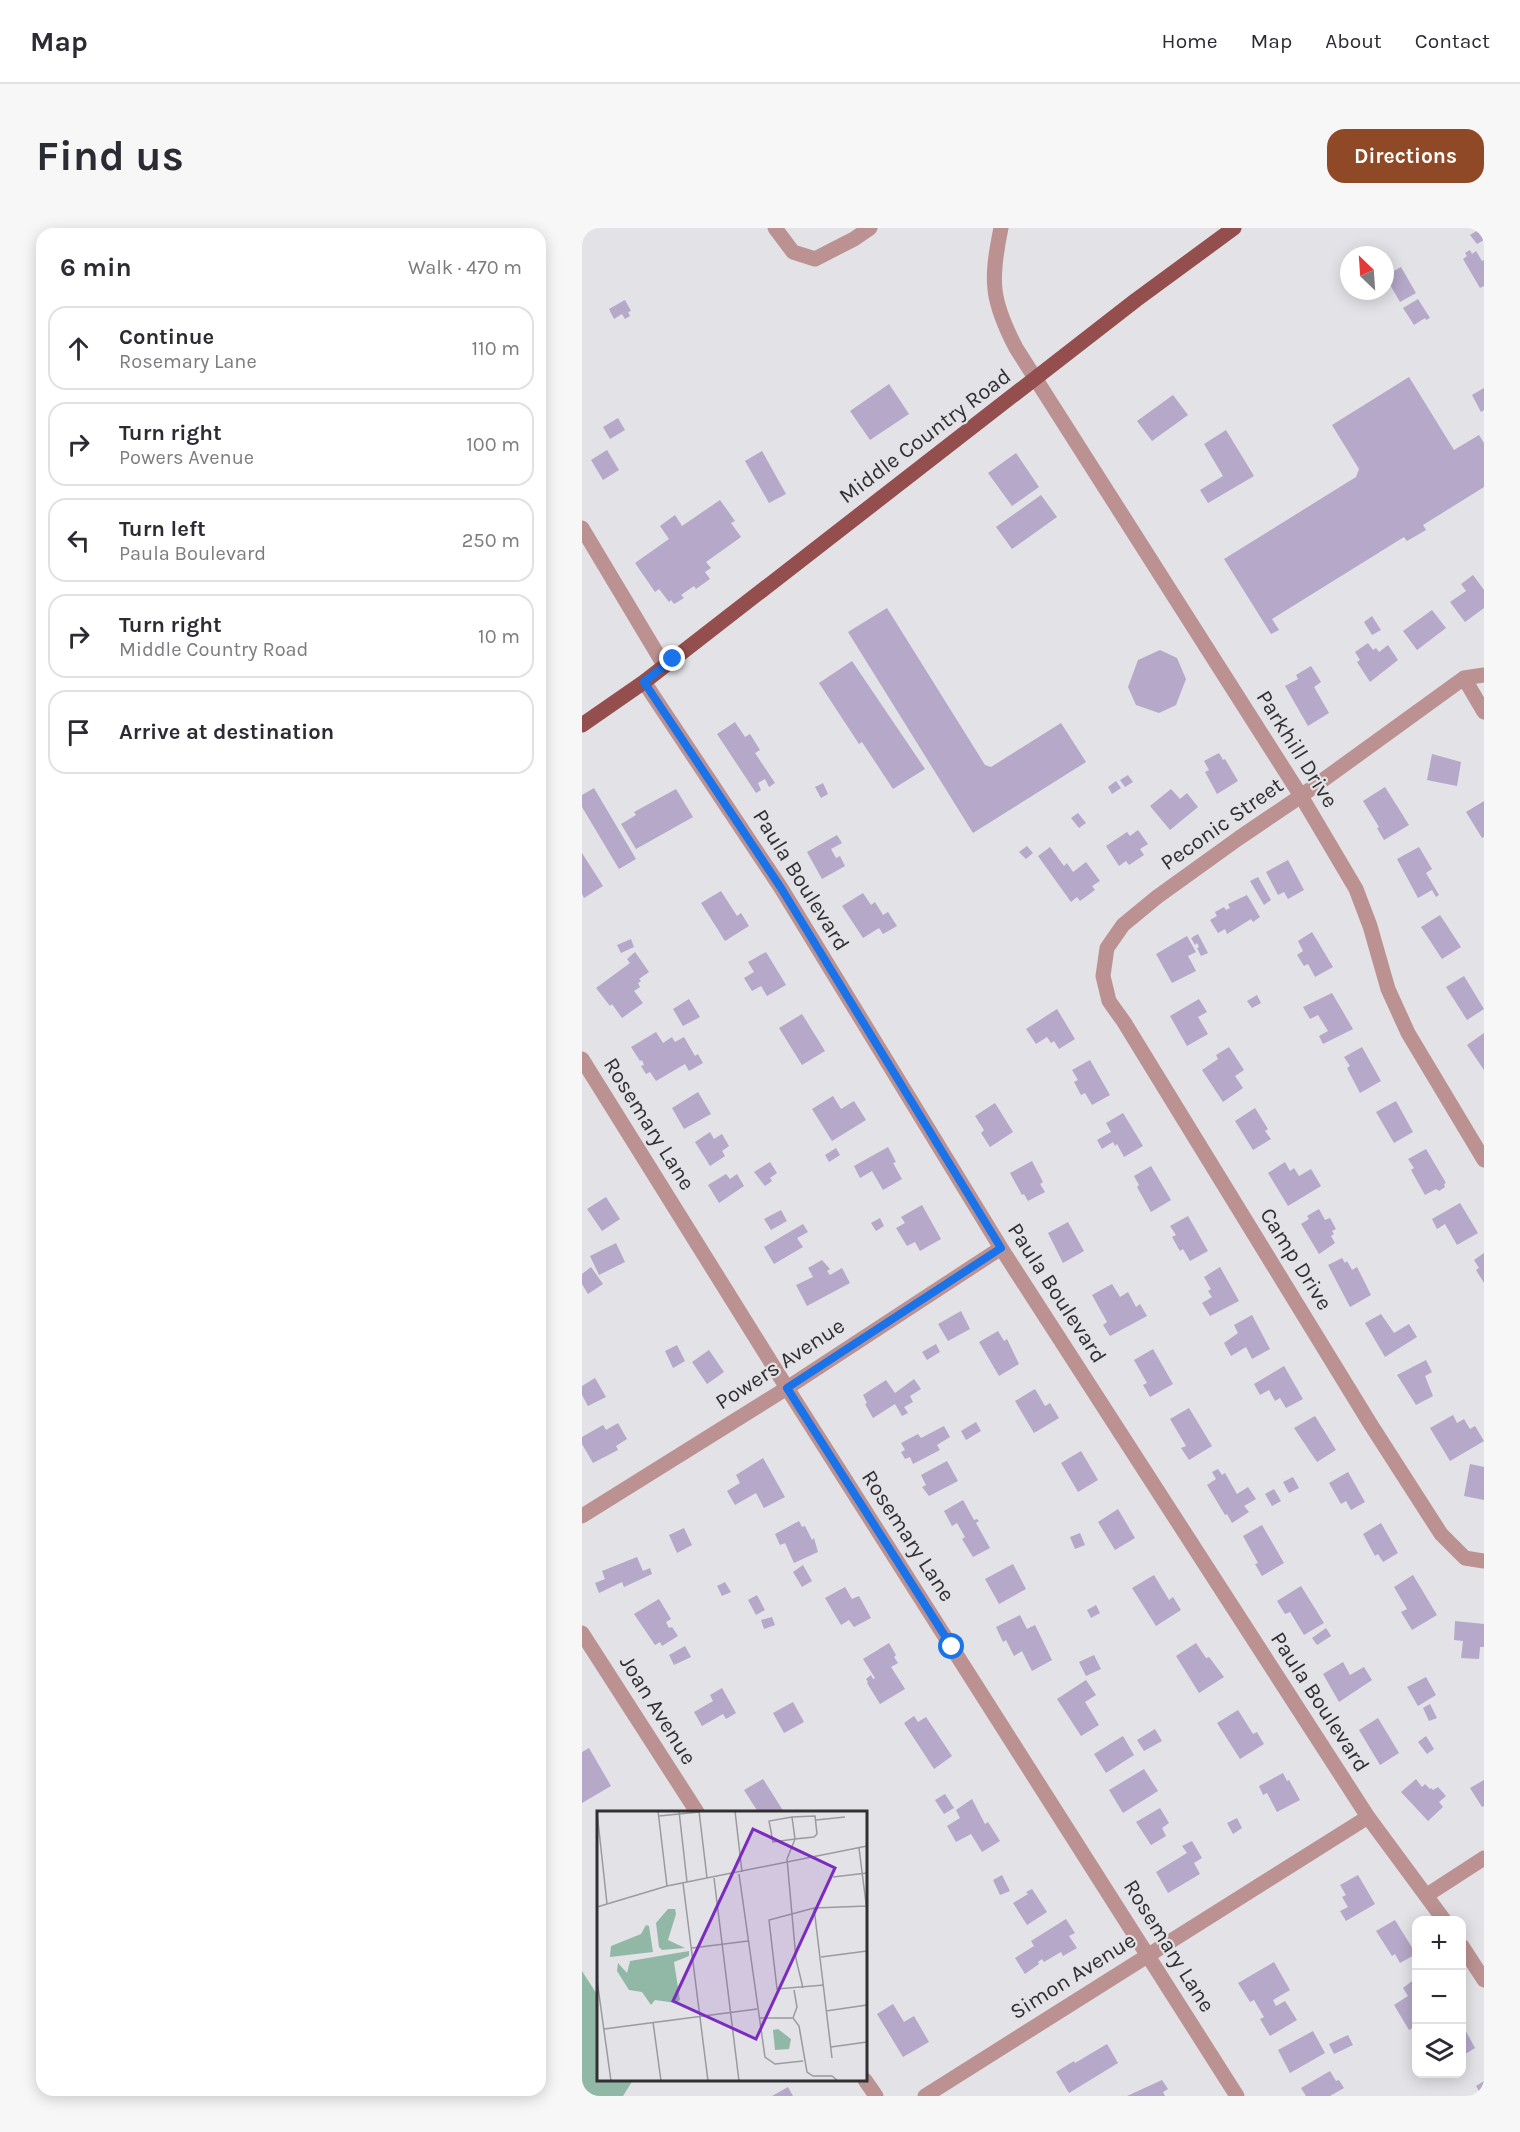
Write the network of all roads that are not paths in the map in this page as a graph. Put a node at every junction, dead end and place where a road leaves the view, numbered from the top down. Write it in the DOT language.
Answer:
graph roads {
  1 [pos="775,228"];
  2 [pos="870,228"];
  3 [pos="1001,228"];
  4 [pos="1234,228"];
  5 [pos="1037,379"];
  6 [pos="582,528"];
  7 [pos="664,665"];
  8 [pos="1484,675"];
  9 [pos="1464,678"];
  10 [pos="644,682"];
  11 [pos="1484,712"];
  12 [pos="582,725"];
  13 [pos="1301,796"];
  14 [pos="1103,976"];
  15 [pos="582,1059"];
  16 [pos="1484,1160"];
  17 [pos="1001,1248"];
  18 [pos="787,1388"];
  19 [pos="582,1516"];
  20 [pos="1484,1561"];
  21 [pos="582,1632"];
  22 [pos="696,1811"];
  23 [pos="1368,1817"];
  24 [pos="1484,1858"];
  25 [pos="1427,1895"];
  26 [pos="1441,1916"];
  27 [pos="1466,1953"];
  28 [pos="1148,1955"];
  29 [pos="1484,1980"];
  30 [pos="866,2081"];
  31 [pos="876,2096"];
  32 [pos="925,2096"];
  33 [pos="1237,2096"];
  1 -- 2 [label="street"];
  3 -- 5 [label="street, Parkhill Drive"];
  4 -- 5 [label="main road, Middle Country Road"];
  5 -- 7 [label="main road, Middle Country Road"];
  5 -- 13 [label="street, Parkhill Drive"];
  6 -- 7 [label="street"];
  7 -- 10 [label="main road, Middle Country Road"];
  8 -- 9 [label="street, Peconic Street"];
  9 -- 11 [label="street"];
  9 -- 13 [label="street, Peconic Street"];
  10 -- 12 [label="main road, Middle Country Road"];
  10 -- 17 [label="street, Paula Boulevard"];
  13 -- 14 [label="street, Peconic Street"];
  13 -- 16 [label="street, Parkhill Drive"];
  14 -- 20 [label="street, Camp Drive"];
  15 -- 18 [label="street, Rosemary Lane"];
  17 -- 18 [label="street, Powers Avenue"];
  17 -- 23 [label="street, Paula Boulevard"];
  18 -- 19 [label="street, Powers Avenue"];
  18 -- 28 [label="street, Rosemary Lane"];
  21 -- 22 [label="street, Joan Avenue"];
  23 -- 25 [label="street, Paula Boulevard"];
  23 -- 28 [label="street, Simon Avenue"];
  24 -- 25 [label="street"];
  25 -- 26 [label="street, Paula Boulevard"];
  27 -- 29 [label="street"];
  28 -- 32 [label="street, Simon Avenue"];
  28 -- 33 [label="street, Rosemary Lane"];
  30 -- 31 [label="street"];
}
